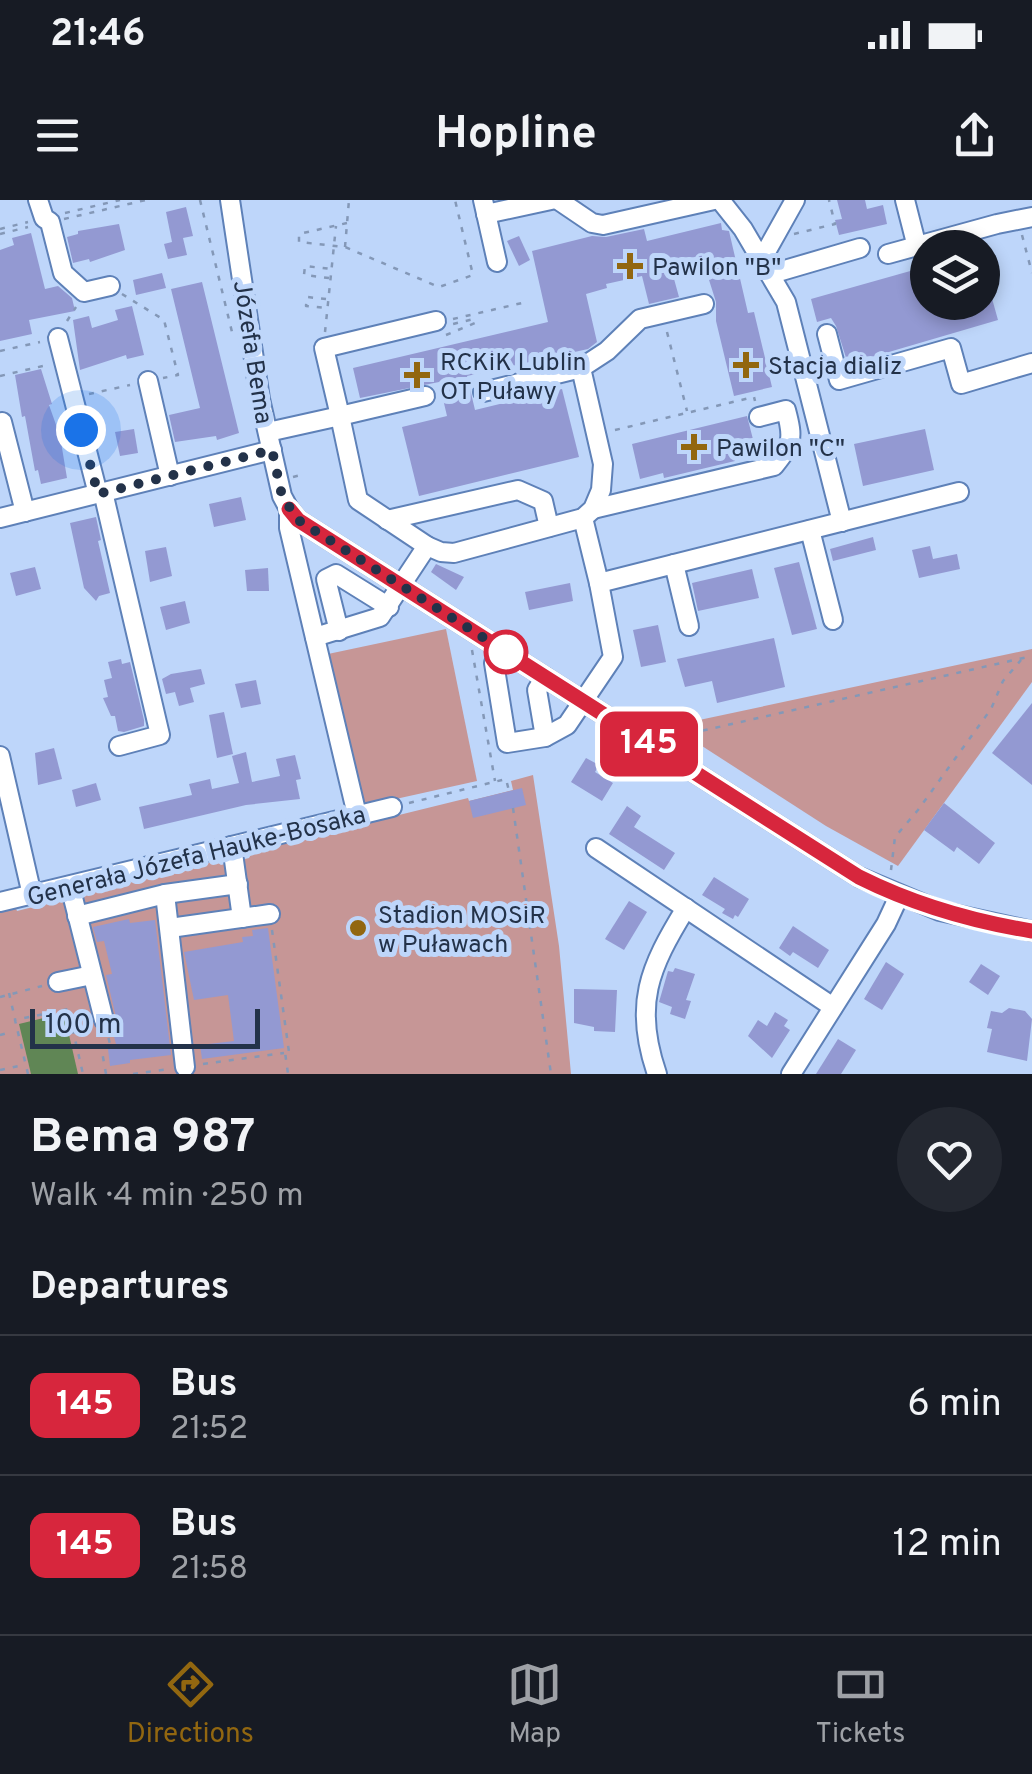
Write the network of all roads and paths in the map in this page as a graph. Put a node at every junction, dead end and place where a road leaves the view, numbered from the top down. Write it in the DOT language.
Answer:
graph roads {
  1 [pos="38,200"];
  2 [pos="146,200"];
  3 [pos="230,200"];
  4 [pos="349,200"];
  5 [pos="456,200"];
  6 [pos="554,200"];
  7 [pos="717,200"];
  8 [pos="795,200"];
  9 [pos="830,200"];
  10 [pos="905,200"];
  11 [pos="485,207"];
  12 [pos="1032,217"];
  13 [pos="50,222"];
  14 [pos="347,223"];
  15 [pos="336,226"];
  16 [pos="913,230"];
  17 [pos="982,230"];
  18 [pos="0,234"];
  19 [pos="773,238"];
  20 [pos="334,246"];
  21 [pos="345,247"];
  22 [pos="860,248"];
  23 [pos="910,249"];
  24 [pos="888,254"];
  25 [pos="497,262"];
  26 [pos="766,266"];
  27 [pos="332,269"];
  28 [pos="330,278"];
  29 [pos="110,286"];
  30 [pos="84,292"];
  31 [pos="328,300"];
  32 [pos="522,303"];
  33 [pos="704,304"];
  34 [pos="328,308"];
  35 [pos="662,314"];
  36 [pos="443,328"];
  37 [pos="826,334"];
  38 [pos="58,338"];
  39 [pos="324,348"];
  40 [pos="0,351"];
  41 [pos="64,360"];
  42 [pos="1032,363"];
  43 [pos="581,368"];
  44 [pos="0,376"];
  45 [pos="148,381"];
  46 [pos="483,392"];
  47 [pos="425,396"];
  48 [pos="73,397"];
  49 [pos="688,413"];
  50 [pos="340,416"];
  51 [pos="758,416"];
  52 [pos="2,422"];
  53 [pos="596,435"];
  54 [pos="270,442"];
  55 [pos="170,476"];
  56 [pos="959,492"];
  57 [pos="100,493"];
  58 [pos="289,509"];
  59 [pos="25,512"];
  60 [pos="588,514"];
  61 [pos="0,518"];
  62 [pos="386,520"];
  63 [pos="842,522"];
  64 [pos="549,527"];
  65 [pos="810,530"];
  66 [pos="324,536"];
  67 [pos="427,546"];
  68 [pos="297,560"];
  69 [pos="674,564"];
  70 [pos="598,583"];
  71 [pos="403,586"];
  72 [pos="389,607"];
  73 [pos="832,620"];
  74 [pos="690,626"];
  75 [pos="339,631"];
  76 [pos="315,638"];
  77 [pos="470,643"];
  78 [pos="500,648"];
  79 [pos="1032,656"];
  80 [pos="1022,659"];
  81 [pos="545,676"];
  82 [pos="584,702"];
  83 [pos="545,737"];
  84 [pos="119,746"];
  85 [pos="0,756"];
  86 [pos="674,760"];
  87 [pos="495,782"];
  88 [pos="508,791"];
  89 [pos="392,806"];
  90 [pos="513,808"];
  91 [pos="357,815"];
  92 [pos="232,846"];
  93 [pos="596,848"];
  94 [pos="890,873"];
  95 [pos="238,884"];
  96 [pos="70,886"];
  97 [pos="164,894"];
  98 [pos="32,896"];
  99 [pos="899,896"];
  100 [pos="0,902"];
  101 [pos="686,908"];
  102 [pos="270,914"];
  103 [pos="77,916"];
  104 [pos="242,918"];
  105 [pos="170,928"];
  106 [pos="1032,931"];
  107 [pos="92,975"];
  108 [pos="58,982"];
  109 [pos="9,993"];
  110 [pos="0,997"];
  111 [pos="833,1007"];
  112 [pos="15,1020"];
  113 [pos="104,1020"];
  114 [pos="11,1032"];
  115 [pos="0,1035"];
  116 [pos="285,1052"];
  117 [pos="18,1066"];
  118 [pos="185,1066"];
  119 [pos="0,1072"];
  120 [pos="28,1074"];
  121 [pos="83,1074"];
  122 [pos="106,1074"];
  123 [pos="133,1074"];
  124 [pos="288,1074"];
  125 [pos="551,1074"];
  126 [pos="657,1074"];
  127 [pos="790,1074"];
  1 -- 13 [label="street"];
  2 -- 13 [label="path"];
  3 -- 54 [label="street, Józefa Bema"];
  4 -- 14 [label="path"];
  5 -- 21 [label="path"];
  6 -- 7 [label="street"];
  6 -- 11 [label="street"];
  7 -- 26 [label="street"];
  8 -- 19 [label="street"];
  9 -- 19 [label="path"];
  10 -- 16 [label="street"];
  11 -- 25 [label="street"];
  12 -- 17 [label="street"];
  13 -- 18 [label="path"];
  13 -- 30 [label="street"];
  14 -- 15 [label="path"];
  14 -- 21 [label="path"];
  15 -- 20 [label="path"];
  15 -- 20 [label="path"];
  19 -- 26 [label="street"];
  20 -- 21 [label="path"];
  20 -- 27 [label="path"];
  22 -- 26 [label="street"];
  23 -- 24 [label="street"];
  26 -- 63 [label="street"];
  27 -- 28 [label="path"];
  27 -- 28 [label="path"];
  28 -- 31 [label="path"];
  29 -- 30 [label="street"];
  29 -- 45 [label="path"];
  30 -- 38 [label="path"];
  31 -- 34 [label="path"];
  31 -- 34 [label="path"];
  32 -- 36 [label="path"];
  33 -- 35 [label="street"];
  34 -- 39 [label="path"];
  35 -- 43 [label="street"];
  35 -- 49 [label="path"];
  36 -- 39 [label="street"];
  37 -- 42 [label="street"];
  38 -- 40 [label="path"];
  38 -- 41 [label="street"];
  39 -- 50 [label="street"];
  41 -- 44 [label="path"];
  41 -- 48 [label="street"];
  43 -- 46 [label="street"];
  43 -- 53 [label="street"];
  45 -- 48 [label="path"];
  45 -- 55 [label="street"];
  47 -- 50 [label="street"];
  48 -- 57 [label="street"];
  49 -- 51 [label="path"];
  49 -- 53 [label="path"];
  50 -- 54 [label="street"];
  50 -- 62 [label="street"];
  51 -- 60 [label="street"];
  52 -- 59 [label="street"];
  53 -- 60 [label="street"];
  54 -- 55 [label="street"];
  54 -- 58 [label="street, Józefa Bema"];
  55 -- 57 [label="street"];
  56 -- 63 [label="street"];
  57 -- 59 [label="street"];
  57 -- 84 [label="street"];
  58 -- 66 [label="street"];
  58 -- 68 [label="street, Józefa Bema"];
  59 -- 61 [label="street"];
  60 -- 64 [label="street"];
  60 -- 70 [label="street"];
  62 -- 64 [label="street"];
  62 -- 67 [label="street"];
  63 -- 65 [label="street"];
  64 -- 67 [label="street"];
  65 -- 69 [label="street"];
  65 -- 73 [label="street"];
  66 -- 68 [label="street"];
  66 -- 71 [label="street"];
  67 -- 71 [label="street"];
  68 -- 76 [label="street, Józefa Bema"];
  69 -- 70 [label="street"];
  69 -- 74 [label="street"];
  70 -- 82 [label="street"];
  71 -- 72 [label="street"];
  71 -- 78 [label="street"];
  72 -- 75 [label="street"];
  72 -- 75 [label="street"];
  75 -- 76 [label="street"];
  76 -- 91 [label="street, Józefa Bema"];
  77 -- 87 [label="path"];
  78 -- 81 [label="street"];
  78 -- 83 [label="street"];
  79 -- 80 [label="path"];
  80 -- 86 [label="path"];
  80 -- 94 [label="path"];
  81 -- 82 [label="street"];
  81 -- 83 [label="street"];
  82 -- 83 [label="street"];
  82 -- 86 [label="street"];
  85 -- 98 [label="street"];
  86 -- 99 [label="street"];
  87 -- 88 [label="path"];
  87 -- 89 [label="path"];
  89 -- 91 [label="street, Generała Józefa Hauke-Bosaka"];
  90 -- 125 [label="path"];
  91 -- 92 [label="street, Generała Józefa Hauke-Bosaka"];
  92 -- 95 [label="street"];
  92 -- 96 [label="street, Generała Józefa Hauke-Bosaka"];
  93 -- 101 [label="street"];
  95 -- 97 [label="street"];
  95 -- 104 [label="street"];
  96 -- 98 [label="street, Generała Józefa Hauke-Bosaka"];
  96 -- 103 [label="street"];
  97 -- 103 [label="street"];
  97 -- 105 [label="street"];
  98 -- 100 [label="street, Generała Józefa Hauke-Bosaka"];
  99 -- 106 [label="street"];
  99 -- 111 [label="street"];
  101 -- 111 [label="street"];
  101 -- 126 [label="street"];
  102 -- 104 [label="street"];
  102 -- 116 [label="path"];
  103 -- 107 [label="street"];
  104 -- 105 [label="street"];
  105 -- 118 [label="street"];
  107 -- 108 [label="street"];
  107 -- 113 [label="street"];
  108 -- 109 [label="path"];
  109 -- 110 [label="path"];
  109 -- 112 [label="path"];
  111 -- 127 [label="street"];
  112 -- 120 [label="path"];
  112 -- 121 [label="path"];
  113 -- 122 [label="path"];
  114 -- 115 [label="path"];
  116 -- 118 [label="path"];
  116 -- 124 [label="path"];
  117 -- 119 [label="path"];
  118 -- 123 [label="path"];
}
